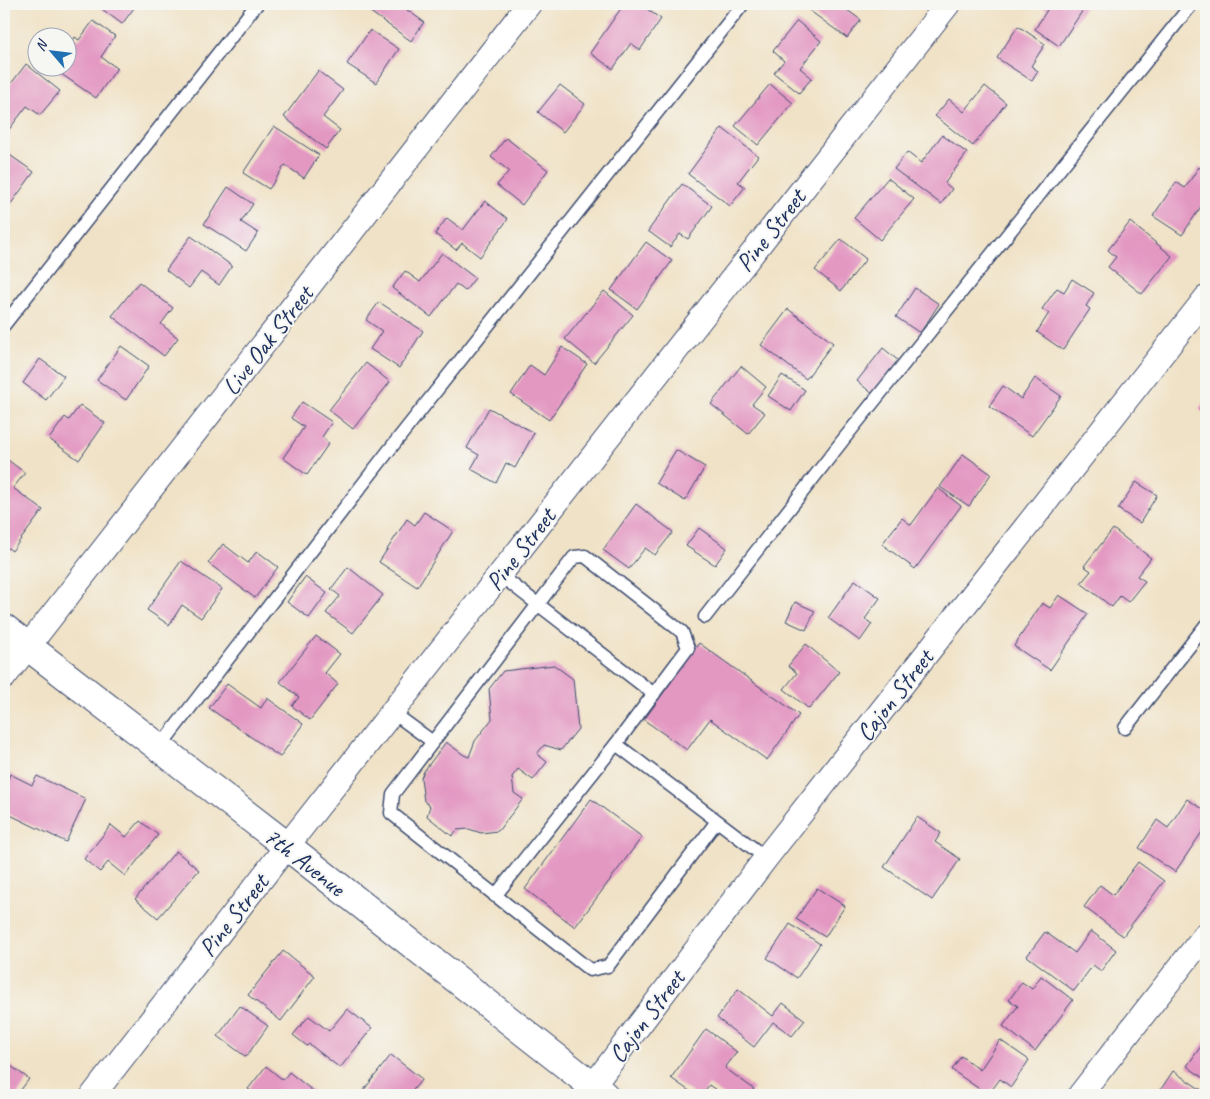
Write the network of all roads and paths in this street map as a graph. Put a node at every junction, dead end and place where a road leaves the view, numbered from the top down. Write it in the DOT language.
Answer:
graph roads {
  1 [pos="257,4"];
  2 [pos="529,4"];
  3 [pos="743,4"];
  4 [pos="948,4"];
  5 [pos="1192,4"];
  6 [pos="1206,298"];
  7 [pos="4,325"];
  8 [pos="500,574"];
  9 [pos="538,604"];
  10 [pos="705,617"];
  11 [pos="1206,625"];
  12 [pos="4,628"];
  13 [pos="28,647"];
  14 [pos="4,677"];
  15 [pos="654,694"];
  16 [pos="392,712"];
  17 [pos="1125,728"];
  18 [pos="433,742"];
  19 [pos="616,744"];
  20 [pos="159,748"];
  21 [pos="717,821"];
  22 [pos="287,846"];
  23 [pos="766,858"];
  24 [pos="495,896"];
  25 [pos="1206,934"];
  26 [pos="594,1092"];
  27 [pos="93,1095"];
  28 [pos="1080,1095"];
  1 -- 7 [label="lane"];
  2 -- 13 [label="street, Live Oak Street"];
  3 -- 20 [label="lane"];
  4 -- 8 [label="street, Pine Street"];
  5 -- 10 [label="lane"];
  6 -- 23 [label="street, Cajon Street"];
  8 -- 9 [label="lane"];
  8 -- 16 [label="street, Pine Street"];
  9 -- 15 [label="lane"];
  9 -- 15 [label="lane"];
  9 -- 18 [label="lane"];
  11 -- 17 [label="lane"];
  12 -- 13 [label="street, 7th Avenue"];
  13 -- 14 [label="street, Live Oak Street"];
  13 -- 20 [label="street, 7th Avenue"];
  15 -- 19 [label="lane"];
  16 -- 18 [label="lane"];
  16 -- 22 [label="street, Pine Street"];
  18 -- 24 [label="lane"];
  19 -- 21 [label="lane"];
  19 -- 24 [label="lane"];
  20 -- 22 [label="street, 7th Avenue"];
  21 -- 23 [label="lane"];
  21 -- 24 [label="lane"];
  22 -- 26 [label="street, 7th Avenue"];
  22 -- 27 [label="street, Pine Street"];
  23 -- 26 [label="street, Cajon Street"];
  25 -- 28 [label="street"];
}
